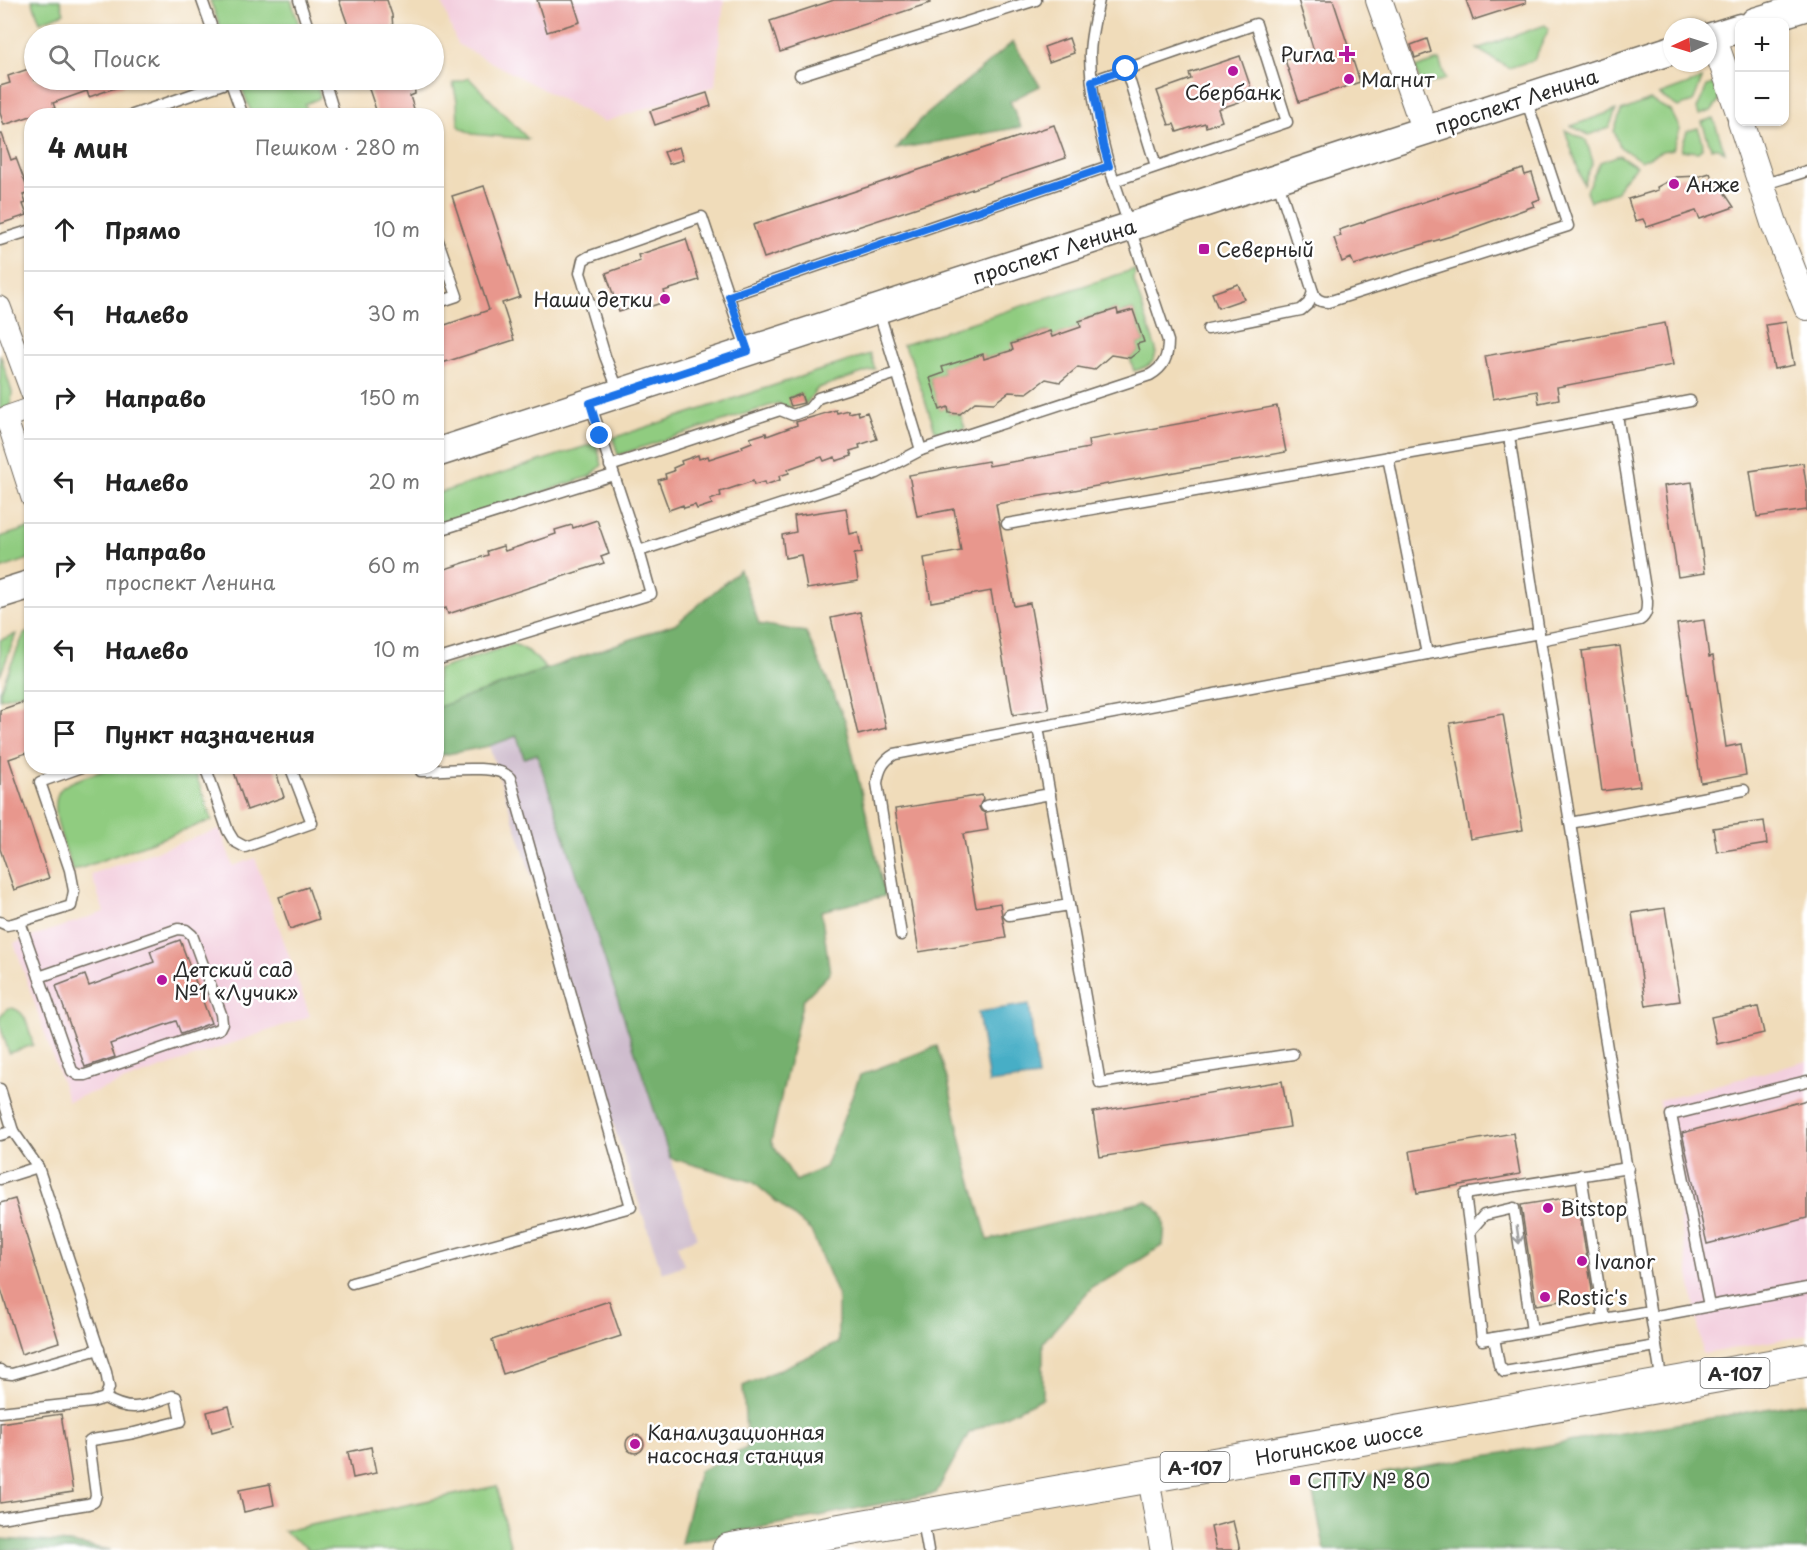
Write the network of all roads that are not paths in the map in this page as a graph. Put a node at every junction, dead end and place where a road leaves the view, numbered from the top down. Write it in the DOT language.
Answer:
graph roads {
  1 [pos="202,0"];
  2 [pos="299,0"];
  3 [pos="1036,0"];
  4 [pos="1099,0"];
  5 [pos="1379,0"];
  6 [pos="1807,6"];
  7 [pos="1768,18"];
  8 [pos="210,24"];
  9 [pos="307,24"];
  10 [pos="1735,30"];
  11 [pos="1717,35"];
  12 [pos="1663,53"];
  13 [pos="1717,53"];
  14 [pos="1126,69"];
  15 [pos="800,75"];
  16 [pos="1092,81"];
  17 [pos="203,90"];
  18 [pos="234,90"];
  19 [pos="327,90"];
  20 [pos="1525,99"];
  21 [pos="1735,102"];
  22 [pos="152,108"];
  23 [pos="240,108"];
  24 [pos="333,108"];
  25 [pos="1743,126"];
  26 [pos="1425,131"];
  27 [pos="1109,166"];
  28 [pos="1156,166"];
  29 [pos="1807,171"];
  30 [pos="1276,178"];
  31 [pos="1114,181"];
  32 [pos="1762,185"];
  33 [pos="1130,226"];
  34 [pos="24,232"];
  35 [pos="0,240"];
  36 [pos="444,258"];
  37 [pos="1313,292"];
  38 [pos="729,296"];
  39 [pos="444,300"];
  40 [pos="0,307"];
  41 [pos="1807,307"];
  42 [pos="878,309"];
  43 [pos="1208,329"];
  44 [pos="748,351"];
  45 [pos="24,372"];
  46 [pos="897,373"];
  47 [pos="619,393"];
  48 [pos="1690,401"];
  49 [pos="590,403"];
  50 [pos="24,411"];
  51 [pos="1617,415"];
  52 [pos="3,418"];
  53 [pos="1509,436"];
  54 [pos="444,450"];
  55 [pos="921,450"];
  56 [pos="1388,457"];
  57 [pos="612,470"];
  58 [pos="24,476"];
  59 [pos="1007,524"];
  60 [pos="444,528"];
  61 [pos="639,551"];
  62 [pos="24,586"];
  63 [pos="0,594"];
  64 [pos="1540,636"];
  65 [pos="1427,654"];
  66 [pos="444,658"];
  67 [pos="1038,727"];
  68 [pos="444,770"];
  69 [pos="62,774"];
  70 [pos="208,774"];
  71 [pos="293,774"];
  72 [pos="1744,790"];
  73 [pos="1050,794"];
  74 [pos="986,806"];
  75 [pos="1570,823"];
  76 [pos="1069,904"];
  77 [pos="1009,915"];
  78 [pos="0,922"];
  79 [pos="20,922"];
  80 [pos="901,935"];
  81 [pos="39,977"];
  82 [pos="1293,1054"];
  83 [pos="1807,1081"];
  84 [pos="0,1089"];
  85 [pos="13,1131"];
  86 [pos="0,1135"];
  87 [pos="38,1167"];
  88 [pos="1628,1168"];
  89 [pos="1581,1175"];
  90 [pos="0,1179"];
  91 [pos="1470,1231"];
  92 [pos="352,1283"];
  93 [pos="1807,1288"];
  94 [pos="1709,1306"];
  95 [pos="1650,1314"];
  96 [pos="1604,1319"];
  97 [pos="1532,1331"];
  98 [pos="1494,1338"];
  99 [pos="1656,1346"];
  100 [pos="99,1349"];
  101 [pos="1807,1360"];
  102 [pos="0,1370"];
  103 [pos="1662,1387"];
  104 [pos="105,1398"];
  105 [pos="0,1412"];
  106 [pos="1148,1475"];
  107 [pos="922,1516"];
  108 [pos="0,1518"];
  109 [pos="729,1550"];
  110 [pos="927,1550"];
  111 [pos="1161,1550"];
  1 -- 8 [label="lane"];
  2 -- 9 [label="lane"];
  3 -- 15 [label="lane"];
  4 -- 16 [label="lane"];
  5 -- 26 [label="street"];
  6 -- 7 [label="main road"];
  10 -- 11 [label="main road"];
  12 -- 20 [label="main road, проспект Ленина"];
  13 -- 21 [label="street"];
  14 -- 16 [label="lane"];
  14 -- 28 [label="lane"];
  14 -- 28 [label="lane"];
  16 -- 27 [label="lane"];
  17 -- 22 [label="lane"];
  18 -- 23 [label="lane"];
  19 -- 24 [label="lane"];
  20 -- 26 [label="main road, проспект Ленина"];
  20 -- 37 [label="lane"];
  25 -- 32 [label="street"];
  26 -- 30 [label="main road, проспект Ленина"];
  27 -- 31 [label="lane"];
  27 -- 38 [label="lane"];
  28 -- 31 [label="lane"];
  29 -- 32 [label="lane"];
  30 -- 33 [label="main road, проспект Ленина"];
  30 -- 37 [label="lane"];
  31 -- 33 [label="lane"];
  32 -- 41 [label="street"];
  33 -- 42 [label="main road, проспект Ленина"];
  33 -- 55 [label="lane"];
  34 -- 35 [label="lane"];
  36 -- 39 [label="lane"];
  37 -- 43 [label="lane"];
  38 -- 44 [label="lane"];
  38 -- 47 [label="lane"];
  40 -- 45 [label="street"];
  42 -- 44 [label="main road, проспект Ленина"];
  42 -- 46 [label="lane"];
  44 -- 47 [label="main road, проспект Ленина"];
  46 -- 55 [label="lane"];
  46 -- 57 [label="lane"];
  47 -- 49 [label="main road, проспект Ленина"];
  48 -- 51 [label="lane"];
  49 -- 54 [label="main road, проспект Ленина"];
  49 -- 57 [label="lane"];
  50 -- 52 [label="street"];
  51 -- 53 [label="lane"];
  51 -- 64 [label="lane"];
  52 -- 58 [label="street"];
  53 -- 56 [label="lane"];
  53 -- 64 [label="lane"];
  55 -- 61 [label="lane"];
  56 -- 59 [label="lane"];
  56 -- 65 [label="lane"];
  57 -- 60 [label="lane"];
  57 -- 61 [label="lane"];
  61 -- 66 [label="lane"];
  62 -- 63 [label="main road"];
  64 -- 65 [label="lane"];
  64 -- 75 [label="lane"];
  65 -- 67 [label="lane"];
  67 -- 73 [label="lane"];
  67 -- 80 [label="lane"];
  68 -- 92 [label="lane"];
  69 -- 79 [label="lane"];
  70 -- 71 [label="lane"];
  72 -- 75 [label="lane"];
  73 -- 74 [label="lane"];
  73 -- 76 [label="lane"];
  75 -- 88 [label="lane"];
  76 -- 77 [label="lane"];
  76 -- 82 [label="lane"];
  78 -- 79 [label="lane"];
  79 -- 81 [label="lane"];
  81 -- 81 [label="lane"];
  83 -- 94 [label="lane"];
  84 -- 85 [label="lane"];
  85 -- 86 [label="lane"];
  85 -- 87 [label="lane"];
  87 -- 90 [label="lane"];
  87 -- 100 [label="lane"];
  88 -- 89 [label="lane"];
  88 -- 95 [label="lane"];
  89 -- 91 [label="lane"];
  89 -- 96 [label="lane"];
  91 -- 97 [label="lane, one-way"];
  91 -- 98 [label="lane"];
  93 -- 94 [label="lane"];
  94 -- 95 [label="lane"];
  95 -- 96 [label="lane"];
  95 -- 99 [label="lane"];
  96 -- 97 [label="lane"];
  97 -- 98 [label="lane"];
  98 -- 99 [label="lane"];
  99 -- 103 [label="lane"];
  100 -- 102 [label="lane"];
  100 -- 104 [label="lane"];
  101 -- 103 [label="highway, Ногинское шоссе / А-107"];
  103 -- 106 [label="highway, Ногинское шоссе / А-107"];
  104 -- 105 [label="lane"];
  104 -- 108 [label="lane"];
  106 -- 107 [label="highway, Ногинское шоссе / А-107"];
  106 -- 111 [label="street"];
  107 -- 109 [label="highway, Ногинское шоссе / А-107"];
  107 -- 110 [label="lane"];
}
